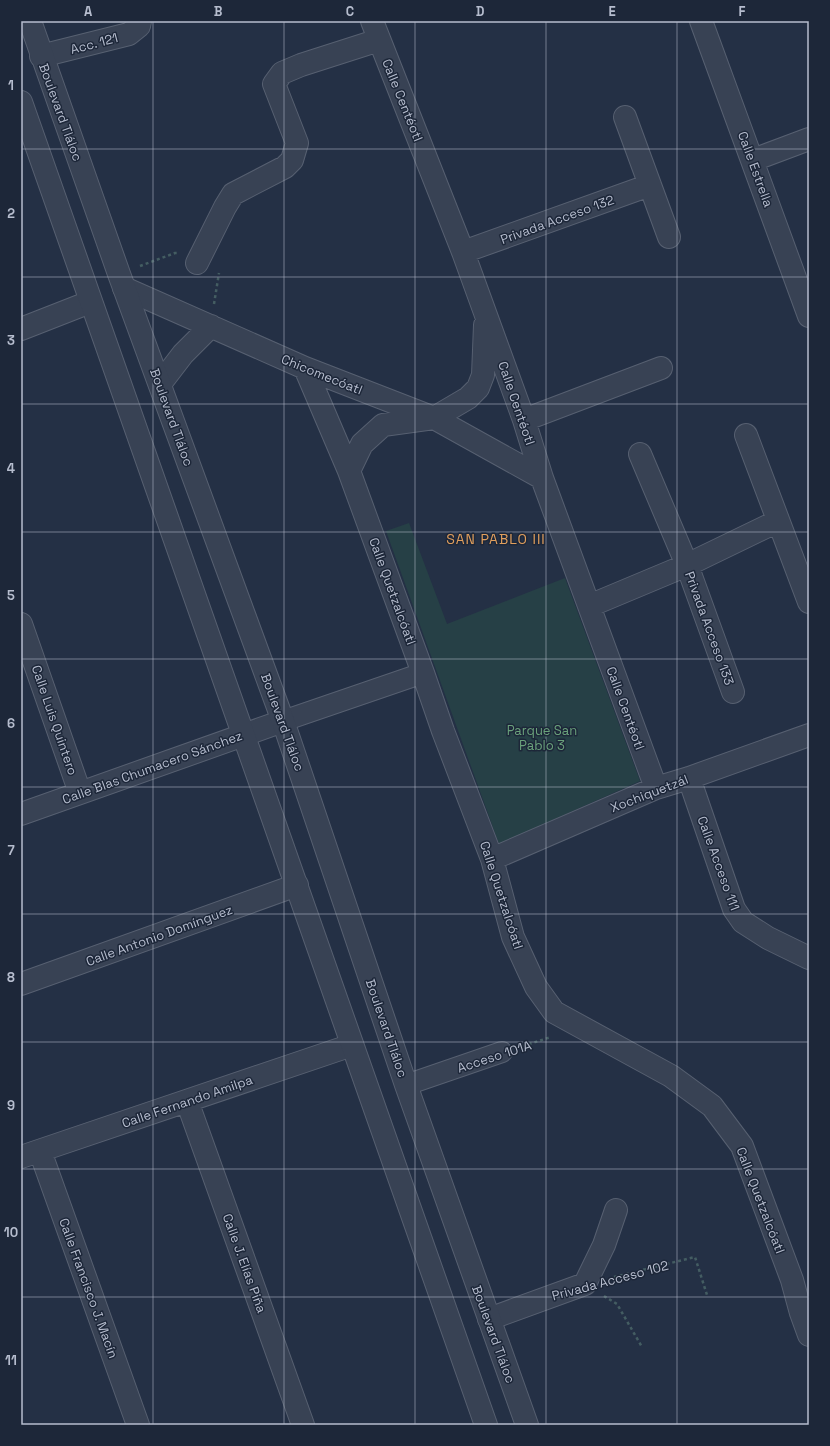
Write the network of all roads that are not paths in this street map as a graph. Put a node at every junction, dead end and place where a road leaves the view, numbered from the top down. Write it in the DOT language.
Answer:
graph roads {
  1 [pos="30,21"];
  2 [pos="140,21"];
  3 [pos="708,23"];
  4 [pos="376,31"];
  5 [pos="41,56"];
  6 [pos="21,102"];
  7 [pos="625,117"];
  8 [pos="809,139"];
  9 [pos="753,160"];
  10 [pos="650,185"];
  11 [pos="669,237"];
  12 [pos="463,252"];
  13 [pos="197,263"];
  14 [pos="124,288"];
  15 [pos="804,289"];
  16 [pos="90,302"];
  17 [pos="486,316"];
  18 [pos="809,316"];
  19 [pos="211,326"];
  20 [pos="21,329"];
  21 [pos="305,368"];
  22 [pos="661,368"];
  23 [pos="160,384"];
  24 [pos="434,418"];
  25 [pos="524,420"];
  26 [pos="746,435"];
  27 [pos="640,454"];
  28 [pos="349,471"];
  29 [pos="542,478"];
  30 [pos="778,521"];
  31 [pos="687,565"];
  32 [pos="809,602"];
  33 [pos="589,606"];
  34 [pos="21,624"];
  35 [pos="423,672"];
  36 [pos="733,692"];
  37 [pos="283,721"];
  38 [pos="244,735"];
  39 [pos="809,735"];
  40 [pos="689,778"];
  41 [pos="656,788"];
  42 [pos="80,793"];
  43 [pos="21,814"];
  44 [pos="492,859"];
  45 [pos="297,885"];
  46 [pos="809,958"];
  47 [pos="21,984"];
  48 [pos="352,1045"];
  49 [pos="502,1052"];
  50 [pos="406,1085"];
  51 [pos="187,1101"];
  52 [pos="30,1154"];
  53 [pos="616,1210"];
  54 [pos="800,1276"];
  55 [pos="489,1319"];
  56 [pos="809,1335"];
  57 [pos="138,1425"];
  58 [pos="303,1425"];
  59 [pos="486,1425"];
  60 [pos="528,1425"];
  1 -- 5 [label="street, Boulevard Tláloc"];
  2 -- 5 [label="street, Acc. 121"];
  3 -- 9 [label="street, Calle Estrella"];
  4 -- 12 [label="street, Calle Centéotl"];
  4 -- 13 [label="street"];
  5 -- 14 [label="street, Boulevard Tláloc"];
  6 -- 16 [label="street"];
  7 -- 10 [label="street"];
  8 -- 9 [label="street"];
  9 -- 15 [label="street, Calle Estrella"];
  10 -- 11 [label="street"];
  10 -- 12 [label="street, Privada Acceso 132"];
  12 -- 17 [label="street, Calle Centéotl"];
  14 -- 19 [label="street, Chicomecóatl"];
  14 -- 23 [label="street, Boulevard Tláloc"];
  15 -- 18 [label="street, Calle Estrella"];
  16 -- 20 [label="street"];
  16 -- 38 [label="street"];
  17 -- 24 [label="street"];
  17 -- 25 [label="street, Calle Centéotl"];
  19 -- 21 [label="street, Chicomecóatl"];
  19 -- 23 [label="street"];
  21 -- 24 [label="street, Chicomecóatl"];
  21 -- 28 [label="street, Calle Quetzalcóatl"];
  22 -- 25 [label="street"];
  23 -- 37 [label="street, Boulevard Tláloc"];
  24 -- 28 [label="street"];
  24 -- 29 [label="street, Chicomecóatl"];
  25 -- 29 [label="street, Calle Centéotl"];
  26 -- 30 [label="street"];
  27 -- 31 [label="street, Privada Acceso 133"];
  28 -- 35 [label="street, Calle Quetzalcóatl"];
  29 -- 33 [label="street, Calle Centéotl"];
  30 -- 31 [label="street, Privada Acceso 133"];
  30 -- 32 [label="street"];
  31 -- 33 [label="street, Privada Acceso 133"];
  31 -- 36 [label="street, Privada Acceso 133"];
  33 -- 41 [label="street, Calle Centéotl"];
  34 -- 42 [label="street, Calle Luis Quintero"];
  35 -- 37 [label="street"];
  35 -- 44 [label="street, Calle Quetzalcóatl"];
  37 -- 38 [label="street, Calle Blas Chumacero Sánchez"];
  37 -- 50 [label="street, Boulevard Tláloc"];
  38 -- 42 [label="street, Calle Blas Chumacero Sánchez"];
  38 -- 45 [label="street"];
  39 -- 40 [label="street, Xochiquetzál"];
  40 -- 41 [label="street, Xochiquetzál"];
  40 -- 46 [label="street, Calle Acceso 111"];
  41 -- 44 [label="street, Xochiquetzál"];
  42 -- 43 [label="street, Calle Blas Chumacero Sánchez"];
  44 -- 54 [label="street, Calle Quetzalcóatl"];
  45 -- 47 [label="street, Calle Antonio Domínguez"];
  45 -- 48 [label="street"];
  48 -- 51 [label="street, Calle Fernando Amilpa"];
  48 -- 59 [label="street"];
  49 -- 50 [label="street, Acceso 101A"];
  50 -- 55 [label="street, Boulevard Tláloc"];
  51 -- 52 [label="street, Calle Fernando Amilpa"];
  51 -- 58 [label="street, Calle J. Elías Piña"];
  52 -- 57 [label="street, Calle Francisco J. Macín"];
  53 -- 55 [label="street, Privada Acceso 102"];
  54 -- 56 [label="street, Calle Quetzalcóatl"];
  55 -- 60 [label="street, Boulevard Tláloc"];
}
